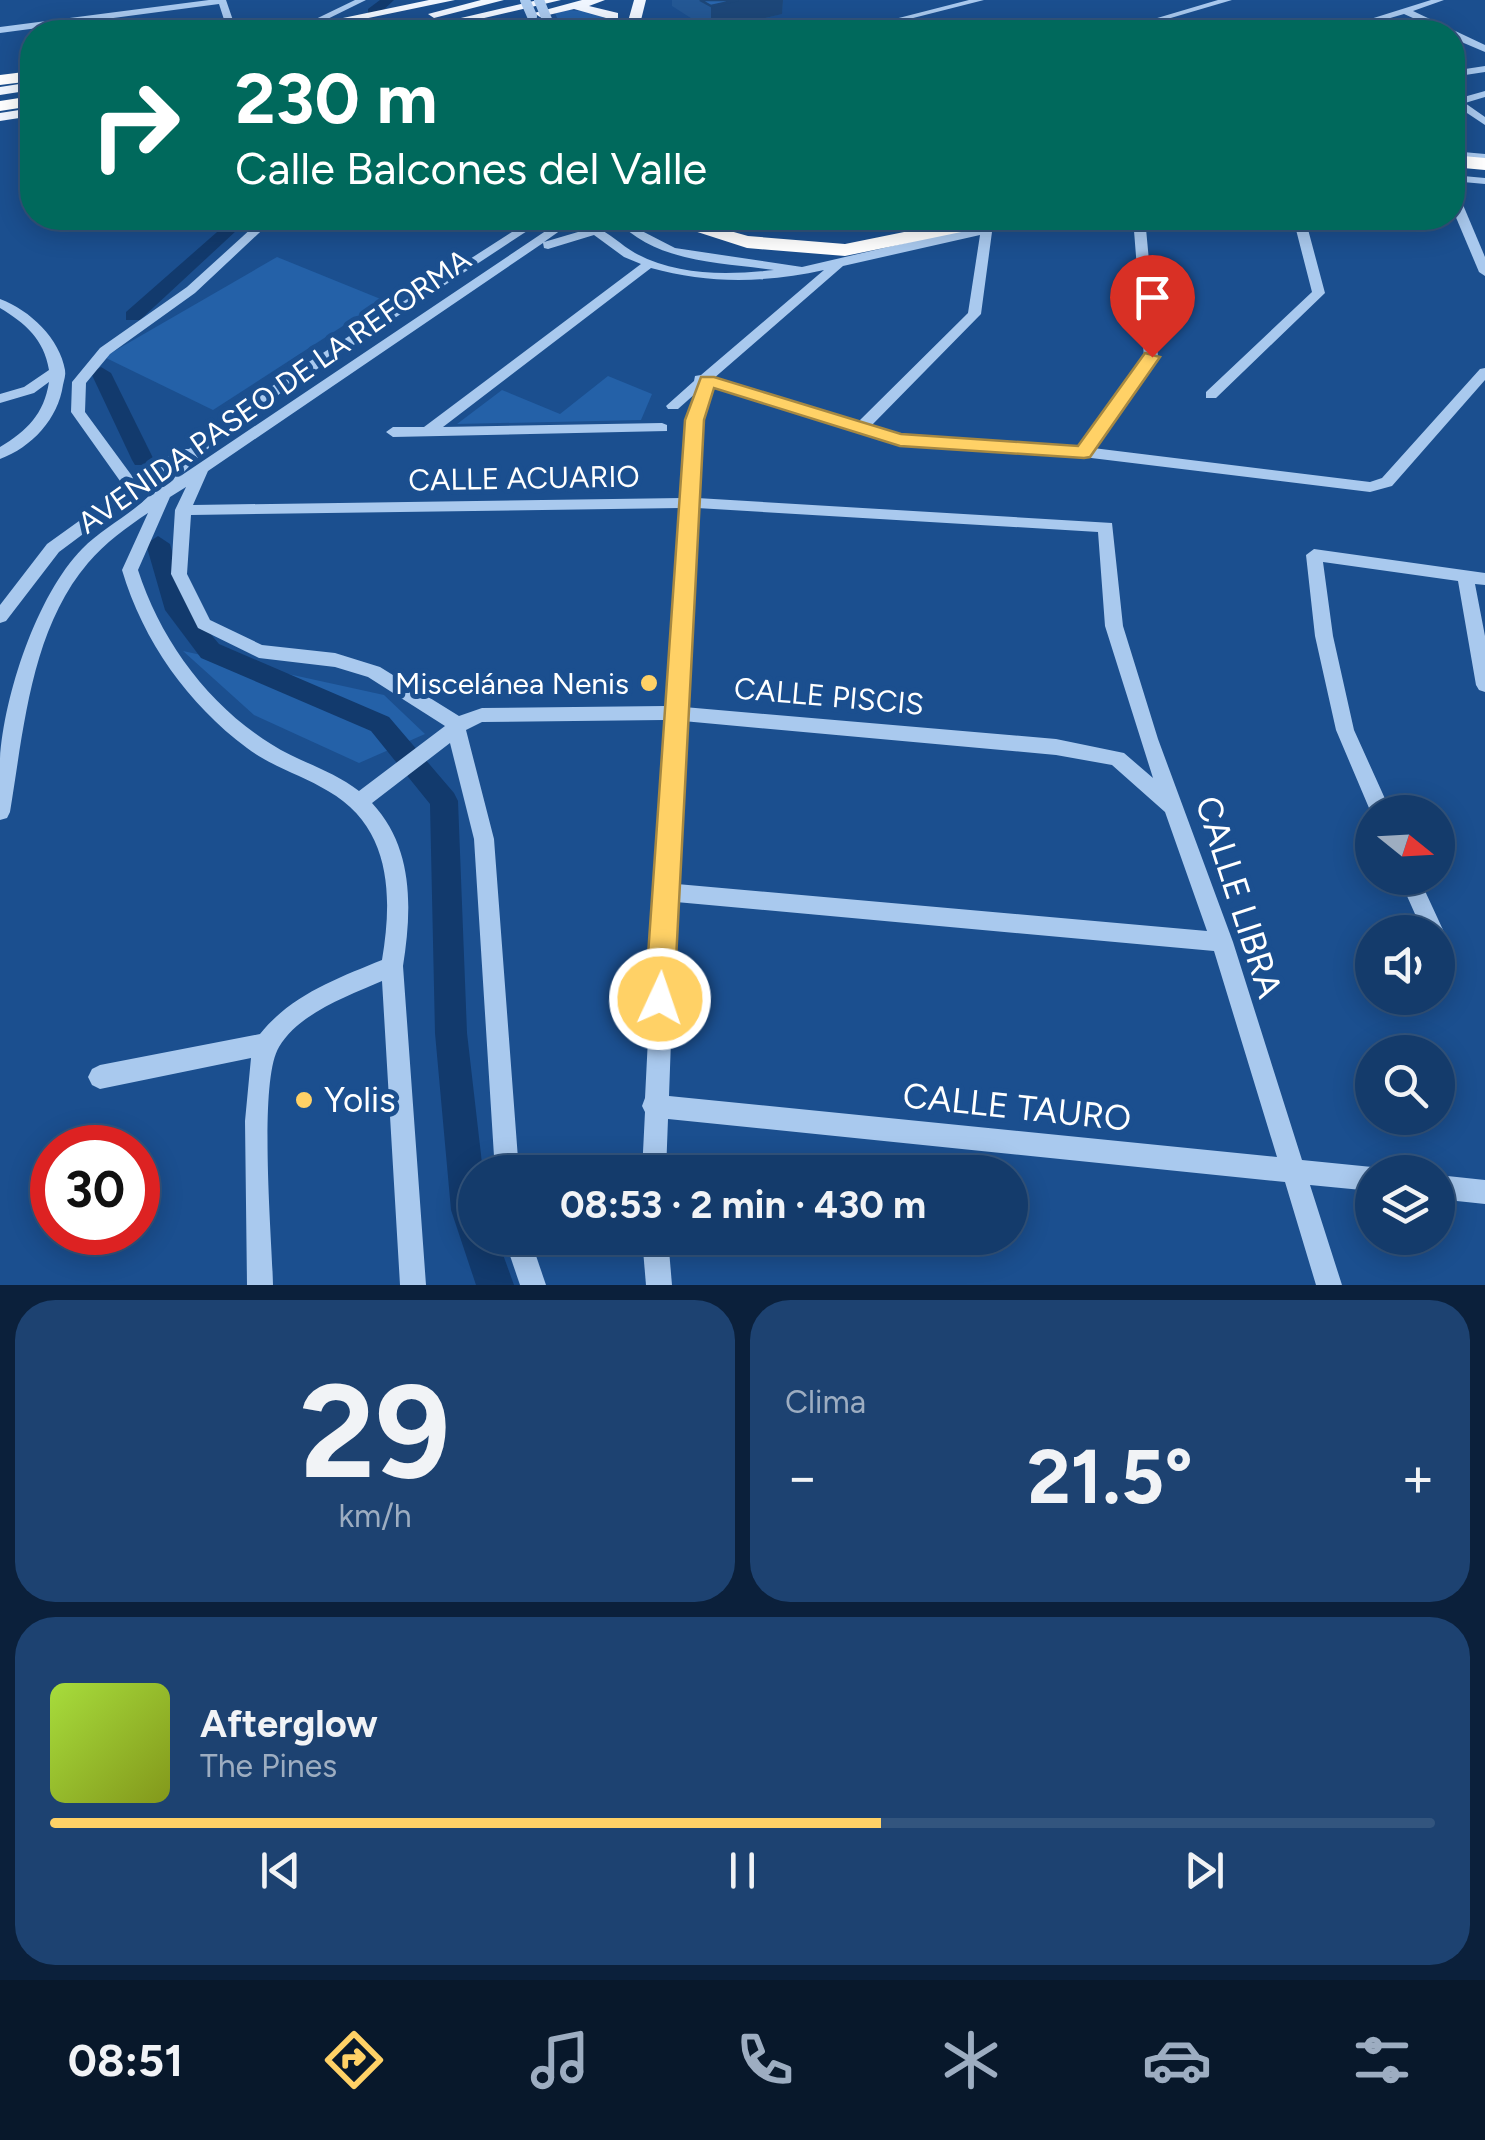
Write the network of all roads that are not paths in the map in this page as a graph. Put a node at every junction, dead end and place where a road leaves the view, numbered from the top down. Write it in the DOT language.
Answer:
graph roads {
  1 [pos="171,0"];
  2 [pos="222,0"];
  3 [pos="362,0"];
  4 [pos="498,0"];
  5 [pos="599,0"];
  6 [pos="980,0"];
  7 [pos="1228,0"];
  8 [pos="1440,0"];
  9 [pos="442,2"];
  10 [pos="105,4"];
  11 [pos="349,4"];
  12 [pos="560,4"];
  13 [pos="1404,10"];
  14 [pos="516,19"];
  15 [pos="29,20"];
  16 [pos="51,20"];
  17 [pos="318,20"];
  18 [pos="349,20"];
  19 [pos="392,20"];
  20 [pos="405,20"];
  21 [pos="473,20"];
  22 [pos="511,20"];
  23 [pos="513,20"];
  24 [pos="613,20"];
  25 [pos="898,20"];
  26 [pos="1160,20"];
  27 [pos="1372,20"];
  28 [pos="1424,20"];
  29 [pos="1465,224"];
  30 [pos="256,230"];
  31 [pos="522,230"];
  32 [pos="554,230"];
  33 [pos="633,230"];
  34 [pos="706,230"];
  35 [pos="736,230"];
  36 [pos="881,230"];
  37 [pos="955,230"];
  38 [pos="965,230"];
  39 [pos="992,230"];
  40 [pos="1141,230"];
  41 [pos="1302,230"];
  42 [pos="842,261"];
  43 [pos="649,264"];
  44 [pos="802,270"];
  45 [pos="1485,272"];
  46 [pos="0,302"];
  47 [pos="350,368"];
  48 [pos="59,369"];
  49 [pos="305,370"];
  50 [pos="1485,372"];
  51 [pos="704,380"];
  52 [pos="330,381"];
  53 [pos="284,384"];
  54 [pos="1211,395"];
  55 [pos="0,399"];
  56 [pos="673,406"];
  57 [pos="862,427"];
  58 [pos="662,428"];
  59 [pos="428,431"];
  60 [pos="393,432"];
  61 [pos="1084,452"];
  62 [pos="0,454"];
  63 [pos="201,469"];
  64 [pos="132,487"];
  65 [pos="166,493"];
  66 [pos="691,503"];
  67 [pos="183,510"];
  68 [pos="1106,527"];
  69 [pos="1475,578"];
  70 [pos="0,617"];
  71 [pos="1481,644"];
  72 [pos="1485,685"];
  73 [pos="674,713"];
  74 [pos="455,723"];
  75 [pos="1374,795"];
  76 [pos="360,802"];
  77 [pos="1178,810"];
  78 [pos="0,812"];
  79 [pos="666,892"];
  80 [pos="1222,942"];
  81 [pos="392,966"];
  82 [pos="267,1044"];
  83 [pos="100,1077"];
  84 [pos="654,1106"];
  85 [pos="506,1155"];
  86 [pos="654,1155"];
  87 [pos="1292,1170"];
  88 [pos="1355,1177"];
  89 [pos="1455,1188"];
  90 [pos="1485,1192"];
  91 [pos="523,1255"];
  92 [pos="656,1255"];
  93 [pos="260,1285"];
  94 [pos="413,1285"];
  95 [pos="533,1285"];
  96 [pos="659,1285"];
  97 [pos="1330,1285"];
  1 -- 10 [label="street"];
  2 -- 16 [label="street"];
  3 -- 11 [label="street"];
  4 -- 20 [label="main road"];
  5 -- 12 [label="main road"];
  6 -- 25 [label="street"];
  7 -- 26 [label="street"];
  8 -- 13 [label="street"];
  9 -- 18 [label="main road"];
  9 -- 19 [label="main road"];
  10 -- 15 [label="street"];
  11 -- 17 [label="street"];
  12 -- 14 [label="main road"];
  12 -- 21 [label="main road"];
  12 -- 24 [label="main road"];
  13 -- 27 [label="street"];
  13 -- 28 [label="street"];
  14 -- 22 [label="main road"];
  14 -- 23 [label="main road"];
  29 -- 45 [label="street"];
  30 -- 64 [label="street"];
  31 -- 49 [label="street, AVENIDA PASEO DE LA REFORMA"];
  32 -- 47 [label="street, AVENIDA PASEO DE LA REFORMA"];
  33 -- 44 [label="street"];
  34 -- 37 [label="highway"];
  35 -- 36 [label="highway"];
  38 -- 42 [label="street"];
  39 -- 57 [label="street"];
  40 -- 61 [label="street"];
  41 -- 54 [label="street"];
  42 -- 44 [label="street"];
  42 -- 51 [label="street"];
  43 -- 44 [label="street"];
  43 -- 47 [label="street"];
  43 -- 59 [label="street"];
  46 -- 48 [label="street"];
  47 -- 52 [label="street, AVENIDA PASEO DE LA REFORMA"];
  48 -- 55 [label="street"];
  48 -- 62 [label="street"];
  49 -- 52 [label="street"];
  49 -- 53 [label="street, AVENIDA PASEO DE LA REFORMA"];
  50 -- 61 [label="street"];
  51 -- 56 [label="street"];
  51 -- 57 [label="street"];
  51 -- 66 [label="street"];
  52 -- 63 [label="street, AVENIDA PASEO DE LA REFORMA"];
  53 -- 64 [label="street, AVENIDA PASEO DE LA REFORMA"];
  53 -- 65 [label="street"];
  57 -- 61 [label="street"];
  58 -- 59 [label="street"];
  59 -- 60 [label="street"];
  63 -- 65 [label="street, AVENIDA PASEO DE LA REFORMA"];
  63 -- 67 [label="street"];
  64 -- 70 [label="street, AVENIDA PASEO DE LA REFORMA"];
  65 -- 76 [label="street"];
  65 -- 78 [label="street, AVENIDA PASEO DE LA REFORMA"];
  66 -- 67 [label="street, CALLE ACUARIO"];
  66 -- 68 [label="street, CALLE ACUARIO"];
  66 -- 73 [label="street"];
  67 -- 74 [label="street"];
  68 -- 77 [label="street, CALLE LIBRA"];
  69 -- 71 [label="street"];
  69 -- 75 [label="street"];
  71 -- 72 [label="street"];
  73 -- 74 [label="street, CALLE PISCIS"];
  73 -- 77 [label="street, CALLE PISCIS"];
  73 -- 79 [label="street"];
  74 -- 76 [label="street"];
  74 -- 85 [label="street"];
  76 -- 81 [label="street"];
  77 -- 80 [label="street, CALLE LIBRA"];
  79 -- 80 [label="street"];
  79 -- 84 [label="street"];
  80 -- 87 [label="street, CALLE LIBRA"];
  81 -- 82 [label="street"];
  81 -- 94 [label="street"];
  82 -- 83 [label="street"];
  82 -- 93 [label="street"];
  84 -- 86 [label="street"];
  84 -- 87 [label="street, CALLE TAURO"];
  87 -- 88 [label="street, CALLE TAURO"];
  87 -- 97 [label="street, CALLE LIBRA"];
  89 -- 90 [label="street"];
  91 -- 95 [label="street"];
  92 -- 96 [label="street"];
}
